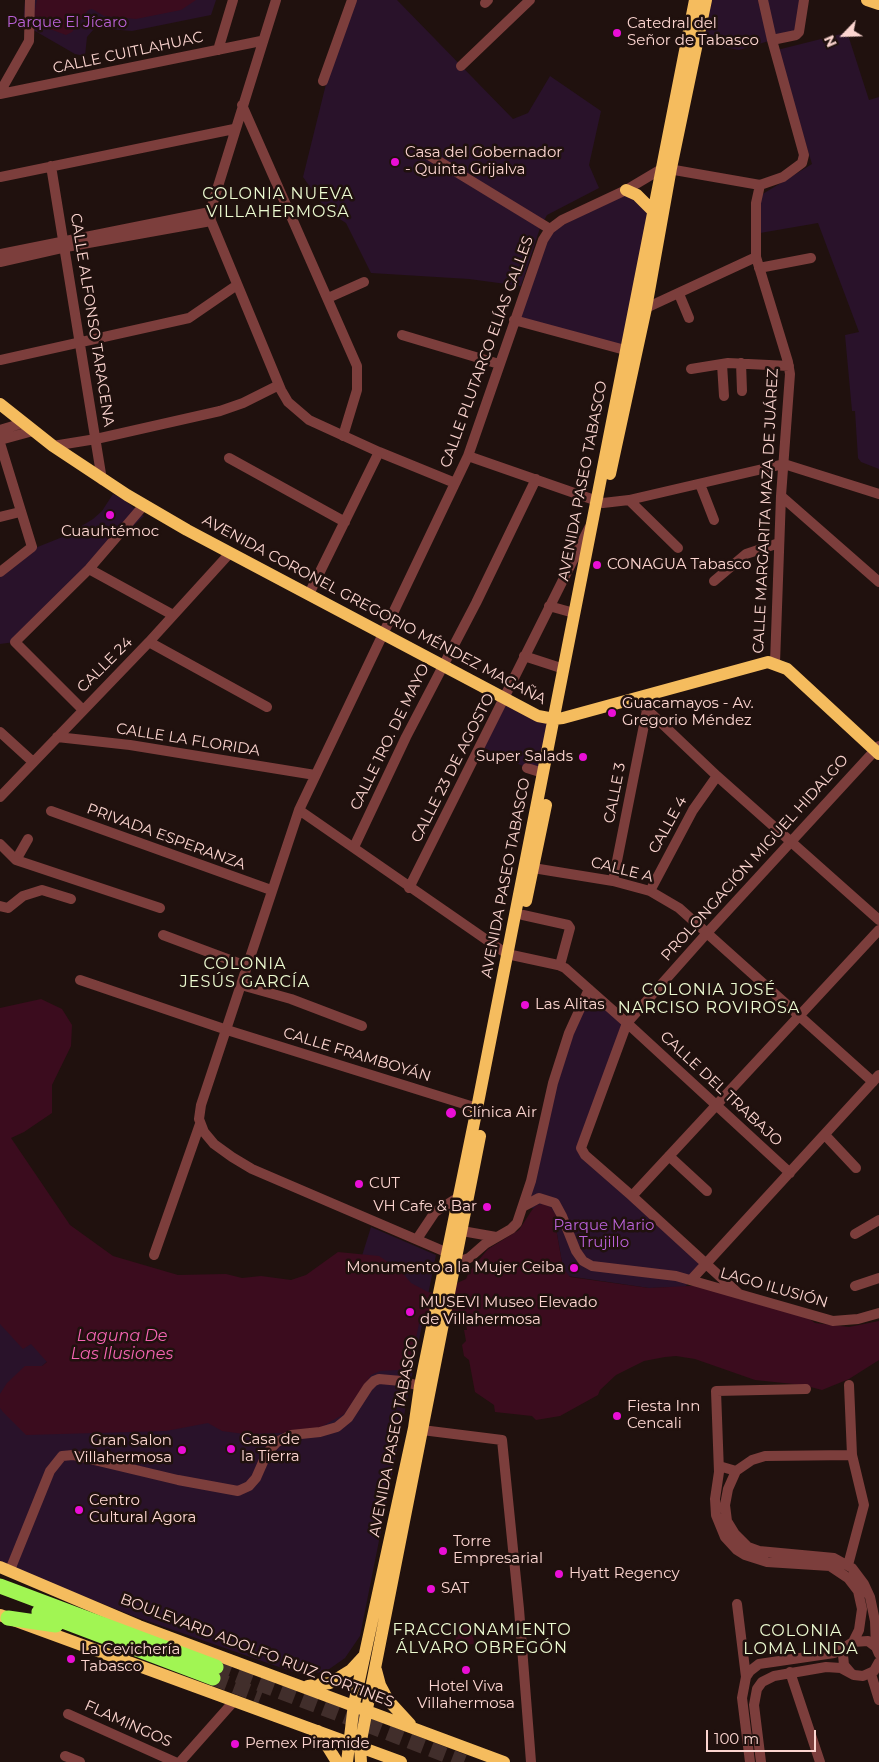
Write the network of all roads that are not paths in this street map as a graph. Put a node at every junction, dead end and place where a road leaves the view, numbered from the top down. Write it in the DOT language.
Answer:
graph roads {
  1 [pos="30,0"];
  2 [pos="233,0"];
  3 [pos="276,0"];
  4 [pos="352,0"];
  5 [pos="530,0"];
  6 [pos="695,0"];
  7 [pos="706,0"];
  8 [pos="763,0"];
  9 [pos="804,0"];
  10 [pos="866,0"];
  11 [pos="879,4"];
  12 [pos="772,40"];
  13 [pos="261,41"];
  14 [pos="218,50"];
  15 [pos="462,66"];
  16 [pos="323,81"];
  17 [pos="0,93"];
  18 [pos="242,105"];
  19 [pos="234,129"];
  20 [pos="427,154"];
  21 [pos="51,166"];
  22 [pos="667,168"];
  23 [pos="0,177"];
  24 [pos="760,185"];
  25 [pos="626,190"];
  26 [pos="654,212"];
  27 [pos="210,216"];
  28 [pos="550,229"];
  29 [pos="65,244"];
  30 [pos="0,254"];
  31 [pos="756,257"];
  32 [pos="811,258"];
  33 [pos="0,262"];
  34 [pos="759,268"];
  35 [pos="364,282"];
  36 [pos="237,285"];
  37 [pos="679,294"];
  38 [pos="328,298"];
  39 [pos="646,308"];
  40 [pos="689,318"];
  41 [pos="514,320"];
  42 [pos="402,335"];
  43 [pos="80,342"];
  44 [pos="625,350"];
  45 [pos="0,360"];
  46 [pos="742,363"];
  47 [pos="499,364"];
  48 [pos="722,364"];
  49 [pos="789,366"];
  50 [pos="691,369"];
  51 [pos="279,384"];
  52 [pos="742,391"];
  53 [pos="724,396"];
  54 [pos="0,404"];
  55 [pos="28,427"];
  56 [pos="0,430"];
  57 [pos="343,436"];
  58 [pos="96,439"];
  59 [pos="0,442"];
  60 [pos="53,446"];
  61 [pos="379,452"];
  62 [pos="468,456"];
  63 [pos="229,458"];
  64 [pos="784,464"];
  65 [pos="536,479"];
  66 [pos="102,480"];
  67 [pos="455,483"];
  68 [pos="700,484"];
  69 [pos="879,494"];
  70 [pos="781,496"];
  71 [pos="629,500"];
  72 [pos="599,502"];
  73 [pos="144,505"];
  74 [pos="20,512"];
  75 [pos="0,518"];
  76 [pos="714,520"];
  77 [pos="345,522"];
  78 [pos="590,527"];
  79 [pos="779,544"];
  80 [pos="678,548"];
  81 [pos="576,551"];
  82 [pos="230,553"];
  83 [pos="584,562"];
  84 [pos="89,569"];
  85 [pos="0,572"];
  86 [pos="714,581"];
  87 [pos="879,582"];
  88 [pos="309,594"];
  89 [pos="549,606"];
  90 [pos="574,613"];
  91 [pos="173,615"];
  92 [pos="383,634"];
  93 [pos="150,642"];
  94 [pos="524,656"];
  95 [pos="774,663"];
  96 [pos="442,664"];
  97 [pos="564,669"];
  98 [pos="504,698"];
  99 [pos="635,698"];
  100 [pos="267,707"];
  101 [pos="82,709"];
  102 [pos="647,710"];
  103 [pos="558,718"];
  104 [pos="0,732"];
  105 [pos="57,737"];
  106 [pos="878,750"];
  107 [pos="32,762"];
  108 [pos="527,768"];
  109 [pos="543,773"];
  110 [pos="314,775"];
  111 [pos="717,776"];
  112 [pos="0,797"];
  113 [pos="299,810"];
  114 [pos="51,811"];
  115 [pos="28,839"];
  116 [pos="790,841"];
  117 [pos="0,844"];
  118 [pos="354,847"];
  119 [pos="16,860"];
  120 [pos="533,868"];
  121 [pos="613,881"];
  122 [pos="410,888"];
  123 [pos="271,890"];
  124 [pos="650,890"];
  125 [pos="71,899"];
  126 [pos="0,906"];
  127 [pos="160,908"];
  128 [pos="523,915"];
  129 [pos="879,920"];
  130 [pos="879,930"];
  131 [pos="707,933"];
  132 [pos="163,935"];
  133 [pos="511,955"];
  134 [pos="246,966"];
  135 [pos="560,966"];
  136 [pos="80,980"];
  137 [pos="241,985"];
  138 [pos="589,989"];
  139 [pos="800,1015"];
  140 [pos="627,1023"];
  141 [pos="362,1026"];
  142 [pos="227,1030"];
  143 [pos="876,1079"];
  144 [pos="716,1106"];
  145 [pos="477,1108"];
  146 [pos="200,1124"];
  147 [pos="824,1135"];
  148 [pos="669,1156"];
  149 [pos="856,1168"];
  150 [pos="790,1173"];
  151 [pos="707,1191"];
  152 [pos="632,1196"];
  153 [pos="459,1197"];
  154 [pos="524,1206"];
  155 [pos="879,1220"];
  156 [pos="462,1231"];
  157 [pos="855,1234"];
  158 [pos="496,1237"];
  159 [pos="417,1240"];
  160 [pos="154,1255"];
  161 [pos="452,1258"];
  162 [pos="707,1263"];
  163 [pos="879,1278"];
  164 [pos="691,1280"];
  165 [pos="855,1286"];
  166 [pos="739,1294"];
  167 [pos="879,1313"];
  168 [pos="849,1385"];
  169 [pos="420,1386"];
  170 [pos="806,1389"];
  171 [pos="419,1429"];
  172 [pos="852,1455"];
  173 [pos="719,1466"];
  174 [pos="736,1471"];
  175 [pos="772,1558"];
  176 [pos="848,1565"];
  177 [pos="5,1568"];
  178 [pos="0,1586"];
  179 [pos="0,1597"];
  180 [pos="737,1604"];
  181 [pos="867,1608"];
  182 [pos="4,1617"];
  183 [pos="81,1628"];
  184 [pos="850,1644"];
  185 [pos="877,1650"];
  186 [pos="365,1655"];
  187 [pos="375,1666"];
  188 [pos="876,1668"];
  189 [pos="790,1672"];
  190 [pos="850,1673"];
  191 [pos="746,1677"];
  192 [pos="300,1686"];
  193 [pos="235,1700"];
  194 [pos="879,1700"];
  195 [pos="354,1704"];
  196 [pos="367,1709"];
  197 [pos="68,1714"];
  198 [pos="415,1729"];
  199 [pos="318,1732"];
  200 [pos="354,1744"];
  201 [pos="66,1756"];
  202 [pos="80,1762"];
  203 [pos="175,1762"];
  204 [pos="180,1762"];
  205 [pos="337,1762"];
  206 [pos="347,1762"];
  207 [pos="361,1762"];
  208 [pos="401,1762"];
  209 [pos="504,1762"];
  210 [pos="531,1762"];
  211 [pos="750,1762"];
  212 [pos="761,1762"];
  213 [pos="820,1762"];
  1 -- 17 [label="street"];
  2 -- 14 [label="street"];
  3 -- 13 [label="street"];
  4 -- 16 [label="street"];
  5 -- 15 [label="street"];
  6 -- 22 [label="main road, AVENIDA PASEO TABASCO"];
  7 -- 22 [label="main road, AVENIDA PASEO TABASCO"];
  8 -- 12 [label="street"];
  9 -- 12 [label="street"];
  10 -- 11 [label="main road"];
  12 -- 24 [label="street"];
  13 -- 14 [label="street, CALLE CUITLAHUAC"];
  13 -- 18 [label="street"];
  14 -- 17 [label="street, CALLE CUITLAHUAC"];
  18 -- 19 [label="street"];
  18 -- 38 [label="street"];
  19 -- 21 [label="street"];
  19 -- 27 [label="street"];
  20 -- 28 [label="street"];
  21 -- 23 [label="street"];
  21 -- 29 [label="street, CALLE ALFONSO TARACENA"];
  22 -- 24 [label="street"];
  22 -- 25 [label="street, CALLE PLUTARCO ELÍAS CALLES"];
  22 -- 26 [label="main road, AVENIDA PASEO TABASCO"];
  22 -- 39 [label="main road, AVENIDA PASEO TABASCO"];
  24 -- 31 [label="street, CALLE MARGARITA MAZA DE JUÁREZ"];
  25 -- 26 [label="main road"];
  25 -- 28 [label="street, CALLE PLUTARCO ELÍAS CALLES"];
  26 -- 44 [label="main road, AVENIDA PASEO TABASCO"];
  27 -- 29 [label="street"];
  27 -- 36 [label="street"];
  28 -- 41 [label="street, CALLE PLUTARCO ELÍAS CALLES"];
  29 -- 30 [label="street"];
  29 -- 33 [label="street"];
  29 -- 43 [label="street, CALLE ALFONSO TARACENA"];
  31 -- 34 [label="street, CALLE MARGARITA MAZA DE JUÁREZ"];
  31 -- 37 [label="street"];
  32 -- 34 [label="street"];
  34 -- 49 [label="street, CALLE MARGARITA MAZA DE JUÁREZ"];
  35 -- 38 [label="street"];
  36 -- 43 [label="street"];
  36 -- 51 [label="street"];
  37 -- 39 [label="street"];
  37 -- 40 [label="street"];
  38 -- 57 [label="street"];
  39 -- 72 [label="main road, AVENIDA PASEO TABASCO"];
  41 -- 44 [label="street"];
  41 -- 47 [label="street, CALLE PLUTARCO ELÍAS CALLES"];
  42 -- 47 [label="street"];
  43 -- 45 [label="street"];
  43 -- 58 [label="street, CALLE ALFONSO TARACENA"];
  44 -- 72 [label="main road, AVENIDA PASEO TABASCO"];
  46 -- 48 [label="street"];
  46 -- 49 [label="street"];
  46 -- 52 [label="street"];
  47 -- 62 [label="street, CALLE PLUTARCO ELÍAS CALLES"];
  48 -- 50 [label="street"];
  48 -- 53 [label="street"];
  49 -- 64 [label="street, CALLE MARGARITA MAZA DE JUÁREZ"];
  51 -- 57 [label="street"];
  51 -- 58 [label="street"];
  54 -- 55 [label="main road, AVENIDA CORONEL GREGORIO MÉNDEZ MAGAÑA"];
  55 -- 56 [label="street"];
  55 -- 59 [label="street"];
  55 -- 60 [label="main road, AVENIDA CORONEL GREGORIO MÉNDEZ MAGAÑA"];
  57 -- 61 [label="street"];
  58 -- 60 [label="street"];
  58 -- 66 [label="street, CALLE ALFONSO TARACENA"];
  59 -- 74 [label="street"];
  60 -- 66 [label="main road, AVENIDA CORONEL GREGORIO MÉNDEZ MAGAÑA"];
  61 -- 67 [label="street"];
  61 -- 77 [label="street"];
  62 -- 65 [label="street"];
  62 -- 67 [label="street, CALLE PLUTARCO ELÍAS CALLES"];
  63 -- 77 [label="street"];
  64 -- 68 [label="street"];
  64 -- 69 [label="street"];
  64 -- 70 [label="street, CALLE MARGARITA MAZA DE JUÁREZ"];
  65 -- 72 [label="street"];
  65 -- 96 [label="street, CALLE 1RO. DE MAYO"];
  66 -- 73 [label="main road, AVENIDA CORONEL GREGORIO MÉNDEZ MAGAÑA"];
  67 -- 92 [label="street, CALLE PLUTARCO ELÍAS CALLES"];
  68 -- 71 [label="street"];
  68 -- 76 [label="street"];
  70 -- 79 [label="street, CALLE MARGARITA MAZA DE JUÁREZ"];
  70 -- 87 [label="street"];
  71 -- 72 [label="street"];
  71 -- 80 [label="street"];
  72 -- 78 [label="main road, AVENIDA PASEO TABASCO"];
  72 -- 103 [label="main road, AVENIDA PASEO TABASCO"];
  73 -- 82 [label="main road, AVENIDA CORONEL GREGORIO MÉNDEZ MAGAÑA"];
  73 -- 84 [label="street"];
  74 -- 75 [label="street"];
  74 -- 85 [label="street"];
  77 -- 88 [label="street"];
  78 -- 81 [label="street, CALLE 23 DE AGOSTO"];
  78 -- 83 [label="main road, AVENIDA PASEO TABASCO"];
  79 -- 86 [label="street"];
  79 -- 95 [label="street, CALLE MARGARITA MAZA DE JUÁREZ"];
  81 -- 83 [label="main road"];
  81 -- 89 [label="street, CALLE 23 DE AGOSTO"];
  82 -- 88 [label="main road, AVENIDA CORONEL GREGORIO MÉNDEZ MAGAÑA"];
  82 -- 91 [label="street, CALLE 24"];
  83 -- 90 [label="main road, AVENIDA PASEO TABASCO"];
  84 -- 91 [label="street"];
  84 -- 101 [label="street"];
  88 -- 92 [label="main road, AVENIDA CORONEL GREGORIO MÉNDEZ MAGAÑA"];
  89 -- 90 [label="street"];
  89 -- 94 [label="street, CALLE 23 DE AGOSTO"];
  90 -- 97 [label="main road, AVENIDA PASEO TABASCO"];
  91 -- 93 [label="street, CALLE 24"];
  92 -- 96 [label="main road, AVENIDA CORONEL GREGORIO MÉNDEZ MAGAÑA"];
  92 -- 110 [label="street, CALLE PLUTARCO ELÍAS CALLES"];
  93 -- 100 [label="street"];
  93 -- 101 [label="street, CALLE 24"];
  94 -- 97 [label="street"];
  94 -- 98 [label="street, CALLE 23 DE AGOSTO"];
  95 -- 99 [label="main road, AVENIDA CORONEL GREGORIO MÉNDEZ MAGAÑA"];
  95 -- 106 [label="main road"];
  96 -- 98 [label="main road, AVENIDA CORONEL GREGORIO MÉNDEZ MAGAÑA"];
  96 -- 118 [label="street, CALLE 1RO. DE MAYO"];
  97 -- 103 [label="main road, AVENIDA PASEO TABASCO"];
  98 -- 103 [label="main road, AVENIDA CORONEL GREGORIO MÉNDEZ MAGAÑA"];
  98 -- 122 [label="street, CALLE 23 DE AGOSTO"];
  99 -- 102 [label="street"];
  99 -- 103 [label="main road, AVENIDA CORONEL GREGORIO MÉNDEZ MAGAÑA"];
  101 -- 105 [label="street, CALLE 24"];
  102 -- 111 [label="street"];
  102 -- 121 [label="street, CALLE 3"];
  103 -- 109 [label="main road, AVENIDA PASEO TABASCO"];
  103 -- 120 [label="main road, AVENIDA PASEO TABASCO"];
  104 -- 107 [label="street"];
  105 -- 107 [label="street, CALLE 24"];
  105 -- 110 [label="street, CALLE LA FLORIDA"];
  106 -- 116 [label="street, PROLONGACIÓN MIGUEL HIDALGO"];
  107 -- 112 [label="street, CALLE 24"];
  108 -- 109 [label="street"];
  109 -- 133 [label="main road, AVENIDA PASEO TABASCO"];
  110 -- 113 [label="street, CALLE PLUTARCO ELÍAS CALLES"];
  111 -- 116 [label="street"];
  111 -- 124 [label="street, CALLE 4"];
  113 -- 118 [label="street"];
  113 -- 123 [label="street, CALLE PLUTARCO ELÍAS CALLES"];
  114 -- 123 [label="street, PRIVADA ESPERANZA"];
  115 -- 119 [label="street"];
  116 -- 129 [label="street"];
  116 -- 131 [label="street, PROLONGACIÓN MIGUEL HIDALGO"];
  117 -- 119 [label="street"];
  118 -- 122 [label="street"];
  119 -- 127 [label="street"];
  120 -- 121 [label="street, CALLE A"];
  120 -- 128 [label="main road, AVENIDA PASEO TABASCO"];
  121 -- 124 [label="street, CALLE A"];
  122 -- 133 [label="street"];
  123 -- 134 [label="street, CALLE PLUTARCO ELÍAS CALLES"];
  124 -- 131 [label="street, CALLE A"];
  125 -- 126 [label="street"];
  128 -- 133 [label="main road, AVENIDA PASEO TABASCO"];
  128 -- 135 [label="street"];
  130 -- 139 [label="street"];
  131 -- 139 [label="street, CALLE A"];
  131 -- 140 [label="street, PROLONGACIÓN MIGUEL HIDALGO"];
  132 -- 134 [label="street"];
  133 -- 135 [label="street, CALLE DEL TRABAJO"];
  133 -- 145 [label="main road, AVENIDA PASEO TABASCO"];
  133 -- 156 [label="main road, AVENIDA PASEO TABASCO"];
  134 -- 137 [label="street, CALLE PLUTARCO ELÍAS CALLES"];
  135 -- 138 [label="street, CALLE DEL TRABAJO"];
  136 -- 142 [label="street, CALLE FRAMBOYÁN"];
  137 -- 141 [label="street"];
  137 -- 142 [label="street, CALLE PLUTARCO ELÍAS CALLES"];
  138 -- 140 [label="street, CALLE DEL TRABAJO"];
  138 -- 154 [label="street"];
  139 -- 143 [label="street, CALLE A"];
  139 -- 144 [label="street"];
  140 -- 144 [label="street, CALLE DEL TRABAJO"];
  140 -- 152 [label="street, PROLONGACIÓN MIGUEL HIDALGO"];
  142 -- 145 [label="street, CALLE FRAMBOYÁN"];
  142 -- 146 [label="street, CALLE PLUTARCO ELÍAS CALLES"];
  143 -- 147 [label="street"];
  144 -- 148 [label="street"];
  144 -- 150 [label="street, CALLE DEL TRABAJO"];
  145 -- 153 [label="main road, AVENIDA PASEO TABASCO"];
  146 -- 159 [label="street"];
  146 -- 160 [label="street, CALLE PLUTARCO ELÍAS CALLES"];
  147 -- 149 [label="street"];
  147 -- 150 [label="street"];
  148 -- 151 [label="street"];
  148 -- 152 [label="street"];
  150 -- 162 [label="street"];
  152 -- 162 [label="street, PROLONGACIÓN MIGUEL HIDALGO"];
  153 -- 159 [label="street"];
  153 -- 161 [label="main road, AVENIDA PASEO TABASCO"];
  154 -- 158 [label="street"];
  154 -- 164 [label="street, LAGO ILUSIÓN"];
  155 -- 157 [label="street"];
  156 -- 158 [label="street"];
  156 -- 161 [label="main road, AVENIDA PASEO TABASCO"];
  158 -- 161 [label="street"];
  159 -- 161 [label="street"];
  161 -- 169 [label="main road, AVENIDA PASEO TABASCO"];
  161 -- 171 [label="main road, AVENIDA PASEO TABASCO"];
  162 -- 164 [label="street"];
  162 -- 166 [label="street, PROLONGACIÓN MIGUEL HIDALGO"];
  163 -- 165 [label="street"];
  164 -- 166 [label="street, LAGO ILUSIÓN"];
  166 -- 167 [label="street, LAGO ILUSIÓN"];
  168 -- 172 [label="street"];
  169 -- 171 [label="main road, AVENIDA PASEO TABASCO"];
  169 -- 177 [label="street"];
  170 -- 173 [label="street"];
  171 -- 186 [label="main road, AVENIDA PASEO TABASCO"];
  171 -- 187 [label="main road, AVENIDA PASEO TABASCO"];
  171 -- 210 [label="street"];
  172 -- 174 [label="street"];
  172 -- 176 [label="street"];
  173 -- 174 [label="street"];
  173 -- 175 [label="street"];
  174 -- 175 [label="street"];
  175 -- 176 [label="street"];
  175 -- 181 [label="street"];
  176 -- 181 [label="street"];
  177 -- 192 [label="main road, BOULEVARD ADOLFO RUIZ CORTINES"];
  178 -- 183 [label="highway"];
  179 -- 183 [label="highway"];
  180 -- 191 [label="street"];
  181 -- 184 [label="street"];
  181 -- 185 [label="street"];
  182 -- 183 [label="highway"];
  182 -- 193 [label="main road"];
  184 -- 185 [label="street"];
  184 -- 190 [label="street"];
  184 -- 191 [label="street"];
  186 -- 192 [label="main road"];
  186 -- 195 [label="main road, AVENIDA PASEO TABASCO"];
  187 -- 196 [label="main road, AVENIDA PASEO TABASCO"];
  187 -- 198 [label="main road"];
  188 -- 190 [label="street"];
  188 -- 194 [label="street"];
  189 -- 190 [label="street"];
  189 -- 212 [label="street"];
  189 -- 213 [label="street"];
  191 -- 211 [label="street"];
  192 -- 195 [label="main road, BOULEVARD ADOLFO RUIZ CORTINES"];
  193 -- 199 [label="main road"];
  193 -- 204 [label="street"];
  195 -- 196 [label="main road, BOULEVARD ADOLFO RUIZ CORTINES"];
  195 -- 200 [label="main road, AVENIDA PASEO TABASCO"];
  196 -- 198 [label="main road, BOULEVARD ADOLFO RUIZ CORTINES"];
  196 -- 200 [label="main road, AVENIDA PASEO TABASCO"];
  197 -- 203 [label="street, FLAMINGOS"];
  198 -- 209 [label="main road, BOULEVARD ADOLFO RUIZ CORTINES"];
  199 -- 200 [label="main road"];
  199 -- 205 [label="main road"];
  200 -- 206 [label="main road, AVENIDA PASEO TABASCO"];
  200 -- 207 [label="main road, AVENIDA PASEO TABASCO"];
  200 -- 208 [label="main road"];
  201 -- 202 [label="street"];
}
